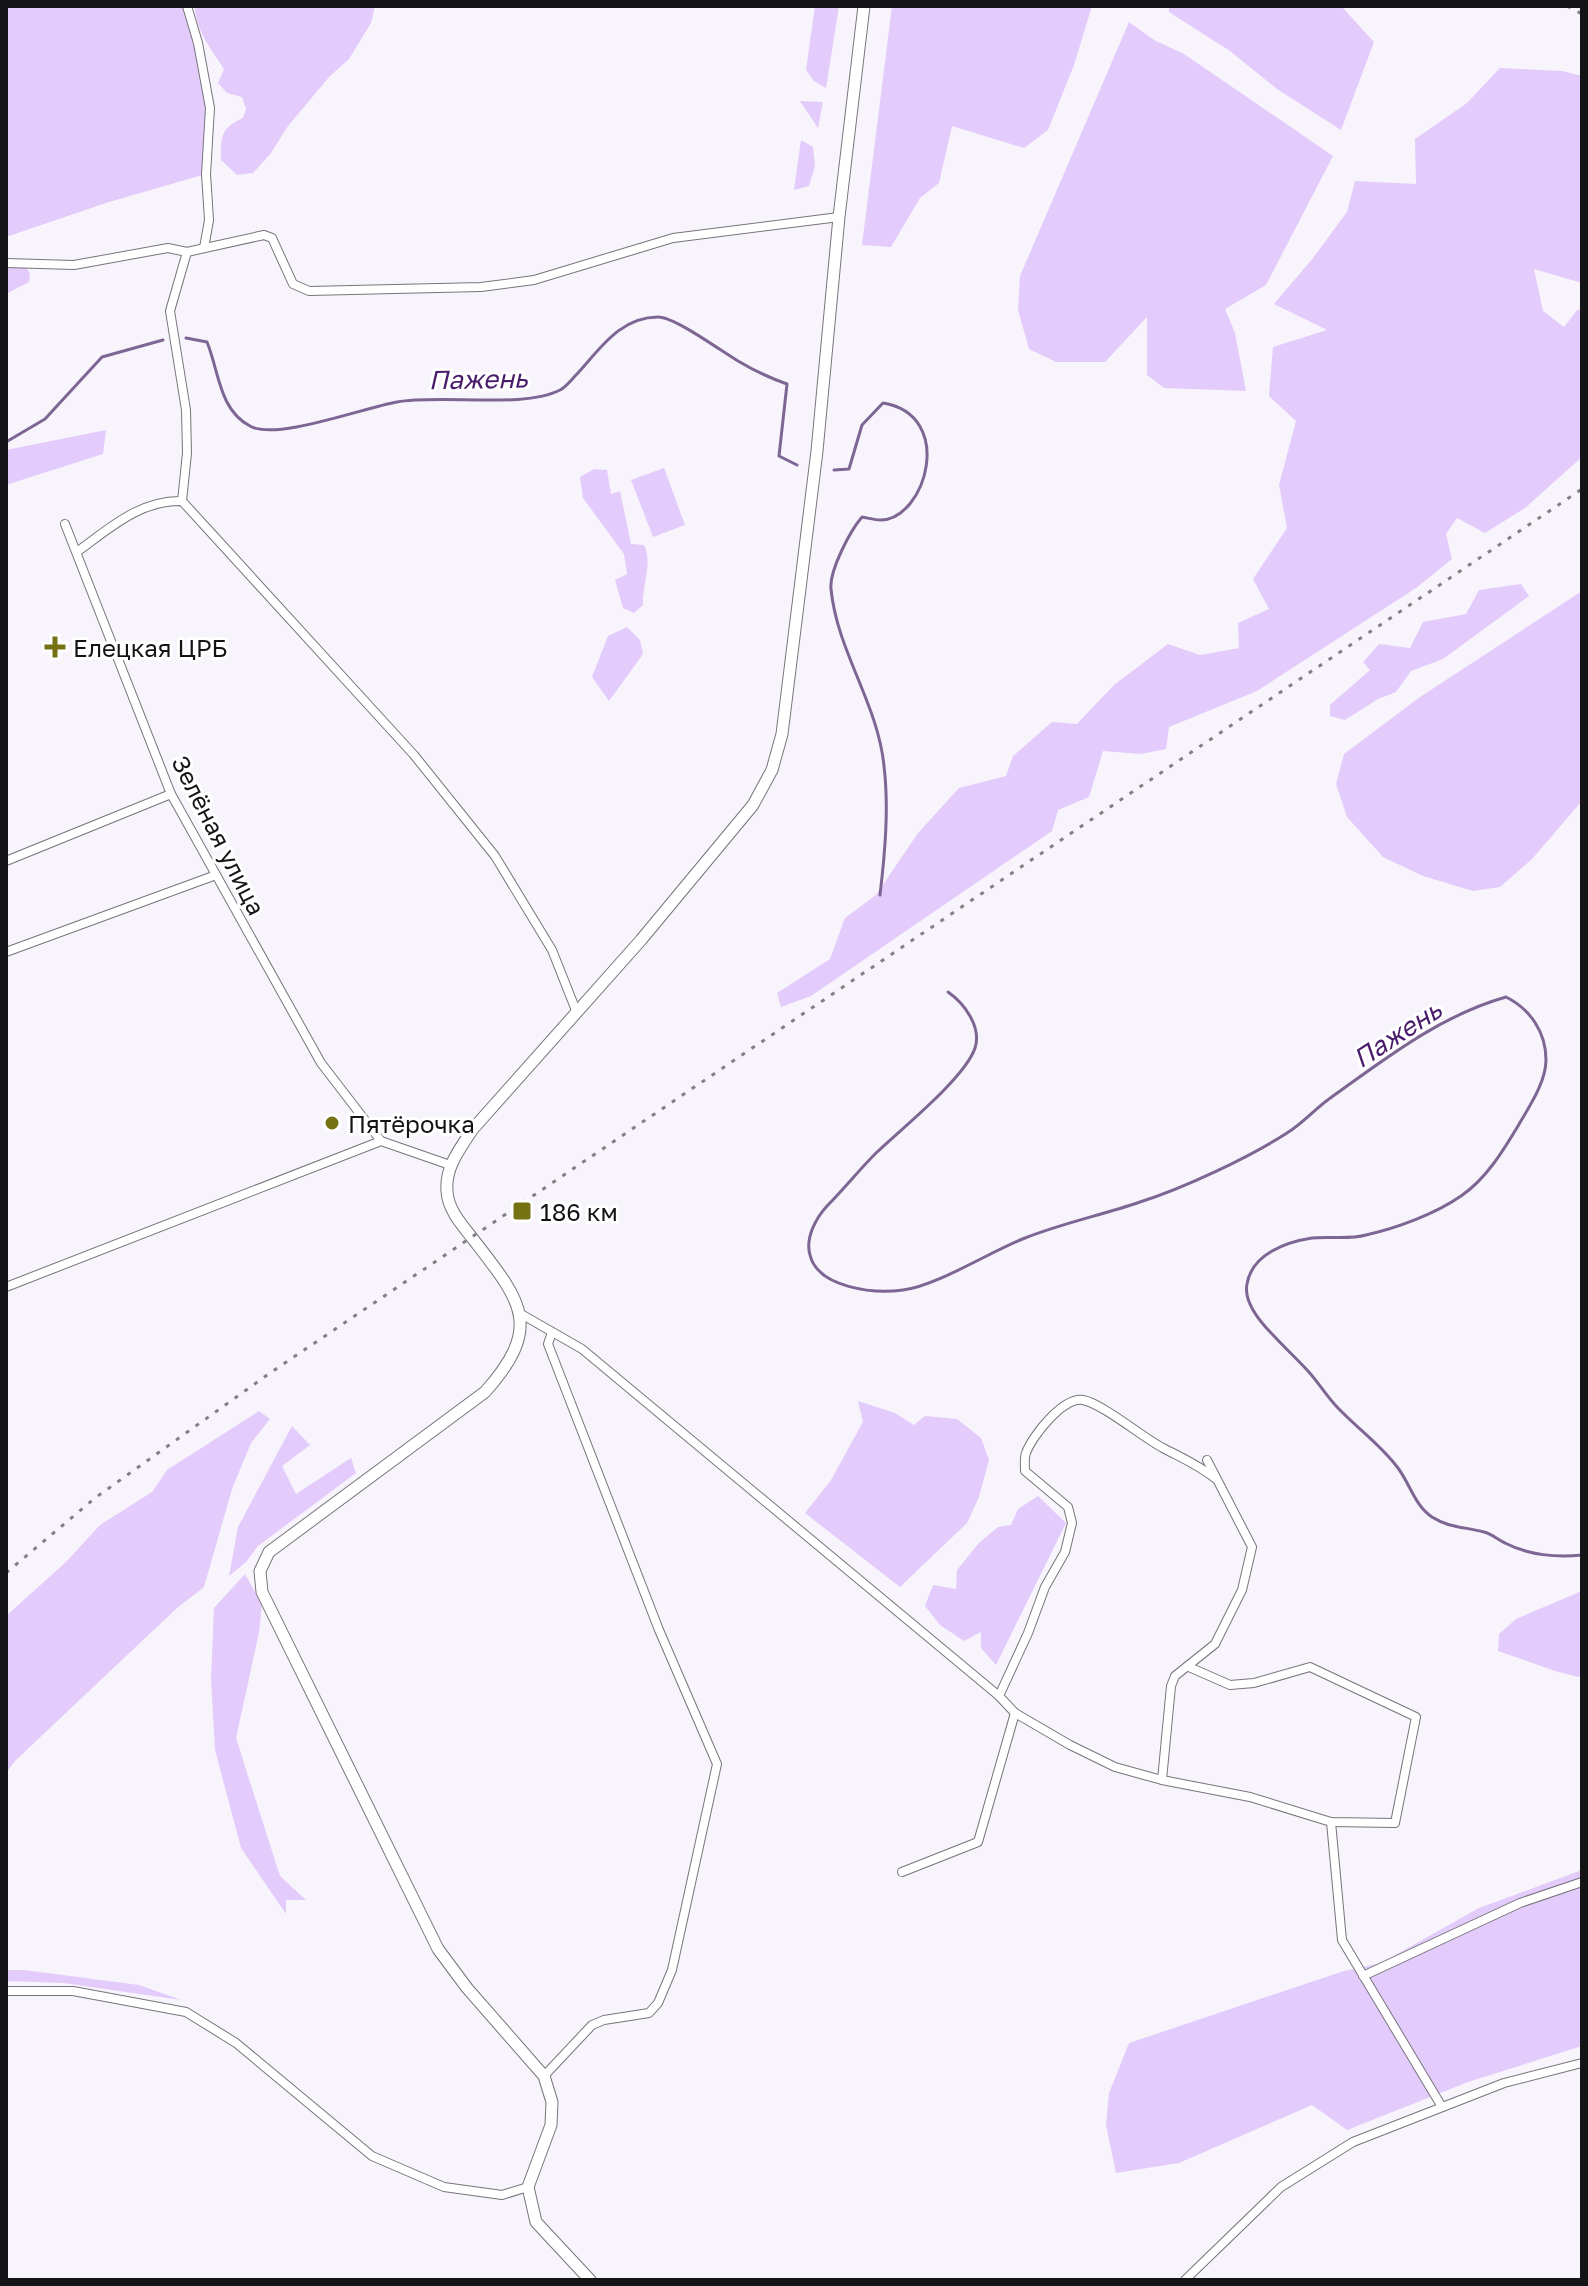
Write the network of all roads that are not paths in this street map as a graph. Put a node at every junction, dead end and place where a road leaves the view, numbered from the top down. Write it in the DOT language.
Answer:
graph roads {
  1 [pos="187,6"];
  2 [pos="864,6"];
  3 [pos="839,217"];
  4 [pos="204,248"];
  5 [pos="187,252"];
  6 [pos="6,263"];
  7 [pos="182,501"];
  8 [pos="65,524"];
  9 [pos="78,551"];
  10 [pos="171,794"];
  11 [pos="6,861"];
  12 [pos="216,875"];
  13 [pos="6,952"];
  14 [pos="577,1013"];
  15 [pos="381,1141"];
  16 [pos="450,1165"];
  17 [pos="6,1287"];
  18 [pos="521,1314"];
  19 [pos="552,1332"];
  20 [pos="1207,1460"];
  21 [pos="1216,1479"];
  22 [pos="1189,1667"];
  23 [pos="999,1696"];
  24 [pos="1015,1713"];
  25 [pos="1162,1780"];
  26 [pos="1331,1822"];
  27 [pos="902,1872"];
  28 [pos="1582,1882"];
  29 [pos="1363,1976"];
  30 [pos="6,1991"];
  31 [pos="1582,2063"];
  32 [pos="544,2076"];
  33 [pos="1442,2107"];
  34 [pos="528,2187"];
  35 [pos="590,2280"];
  36 [pos="1185,2280"];
  1 -- 4 [label="street"];
  2 -- 3 [label="street"];
  3 -- 4 [label="street"];
  3 -- 14 [label="street"];
  4 -- 5 [label="street"];
  5 -- 6 [label="street"];
  5 -- 7 [label="street"];
  7 -- 9 [label="street"];
  7 -- 14 [label="street"];
  8 -- 9 [label="street, Зелёная улица"];
  9 -- 10 [label="street, Зелёная улица"];
  10 -- 11 [label="street"];
  10 -- 12 [label="street, Зелёная улица"];
  12 -- 13 [label="street"];
  12 -- 15 [label="street, Зелёная улица"];
  14 -- 16 [label="street"];
  15 -- 16 [label="street"];
  15 -- 17 [label="street"];
  16 -- 18 [label="street"];
  18 -- 19 [label="street"];
  18 -- 32 [label="street"];
  19 -- 23 [label="street"];
  19 -- 32 [label="street"];
  20 -- 21 [label="street"];
  21 -- 22 [label="street"];
  21 -- 23 [label="street"];
  22 -- 25 [label="street"];
  22 -- 26 [label="street"];
  23 -- 24 [label="street"];
  24 -- 25 [label="street"];
  24 -- 27 [label="street"];
  25 -- 26 [label="street"];
  26 -- 29 [label="street"];
  28 -- 29 [label="street"];
  29 -- 33 [label="street"];
  30 -- 34 [label="street"];
  31 -- 33 [label="street"];
  32 -- 34 [label="street"];
  33 -- 36 [label="street"];
  34 -- 35 [label="street"];
}
